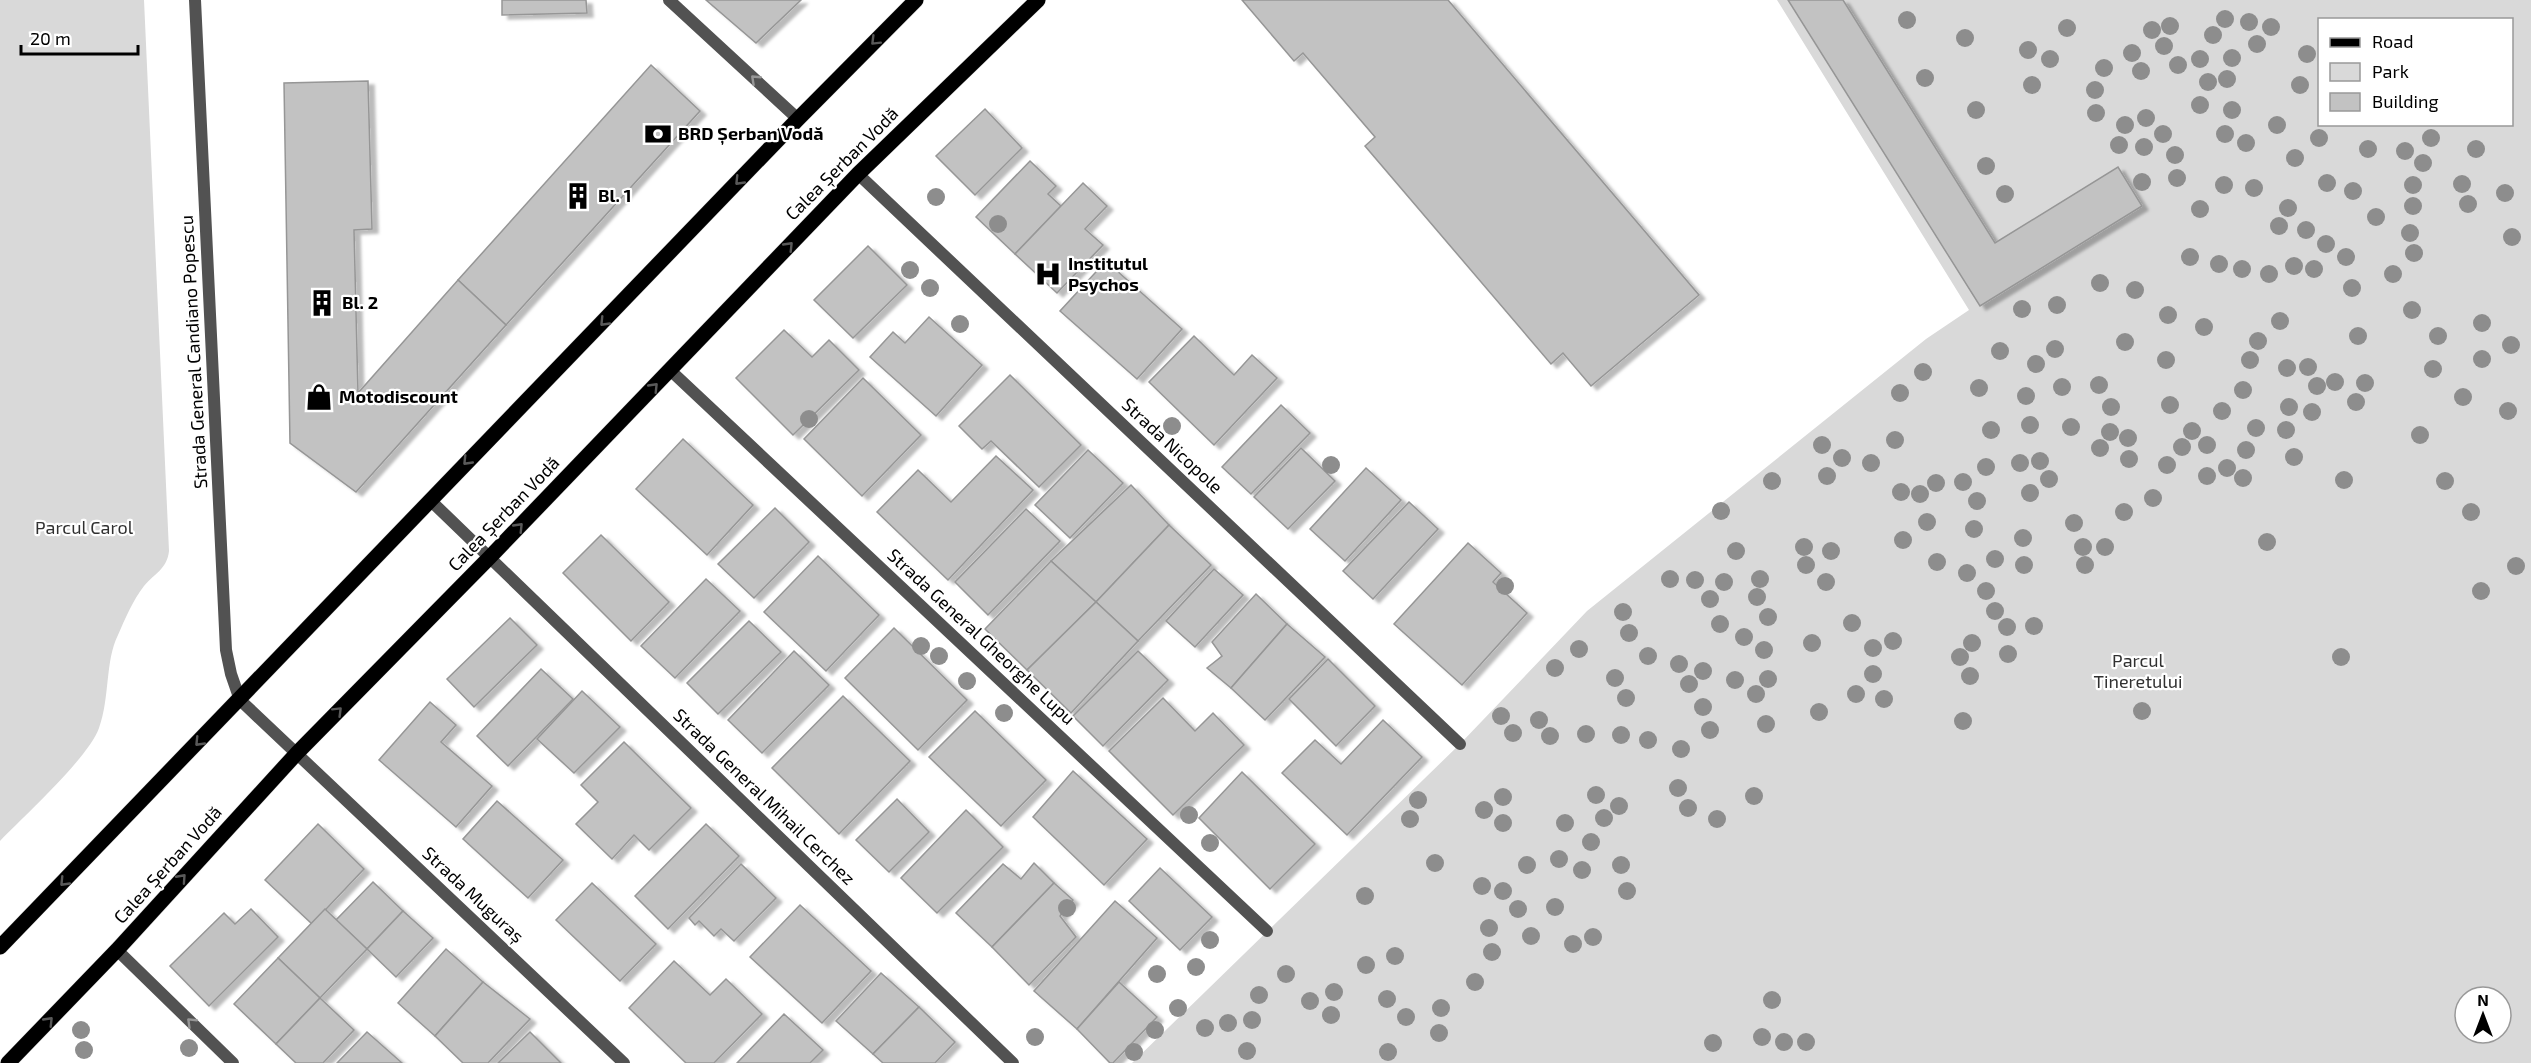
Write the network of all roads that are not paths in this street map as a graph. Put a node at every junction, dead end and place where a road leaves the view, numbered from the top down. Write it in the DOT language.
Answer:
graph roads {
  1 [pos="195,0"];
  2 [pos="669,0"];
  3 [pos="916,0"];
  4 [pos="1038,0"];
  5 [pos="798,119"];
  6 [pos="858,174"];
  7 [pos="670,370"];
  8 [pos="430,500"];
  9 [pos="490,557"];
  10 [pos="240,700"];
  11 [pos="1460,744"];
  12 [pos="297,753"];
  13 [pos="1267,931"];
  14 [pos="0,947"];
  15 [pos="117,950"];
  16 [pos="8,1063"];
  17 [pos="232,1063"];
  18 [pos="624,1063"];
  19 [pos="1013,1063"];
  1 -- 10 [label="street, Strada General Candiano Popescu"];
  5 -- 2 [label="street, one-way"];
  3 -- 5 [label="main road, one-way"];
  4 -- 6 [label="main road, Calea Șerban Vodă"];
  5 -- 8 [label="main road, one-way"];
  7 -- 6 [label="main road, Calea Șerban Vodă, one-way"];
  6 -- 11 [label="street, Strada Nicopole"];
  9 -- 7 [label="main road, Calea Șerban Vodă, one-way"];
  7 -- 13 [label="street, Strada General Gheorghe Lupu"];
  8 -- 9 [label="street, Strada General Mihail Cerchez"];
  8 -- 10 [label="main road"];
  12 -- 9 [label="main road, Calea Șerban Vodă, one-way"];
  9 -- 19 [label="street, Strada General Mihail Cerchez"];
  10 -- 12 [label="street, Strada Muguraș"];
  10 -- 14 [label="main road, one-way"];
  15 -- 12 [label="main road, Calea Șerban Vodă, one-way"];
  12 -- 18 [label="street, Strada Muguraș"];
  16 -- 15 [label="main road, Calea Șerban Vodă, one-way"];
  17 -- 15 [label="street, one-way"];
}
